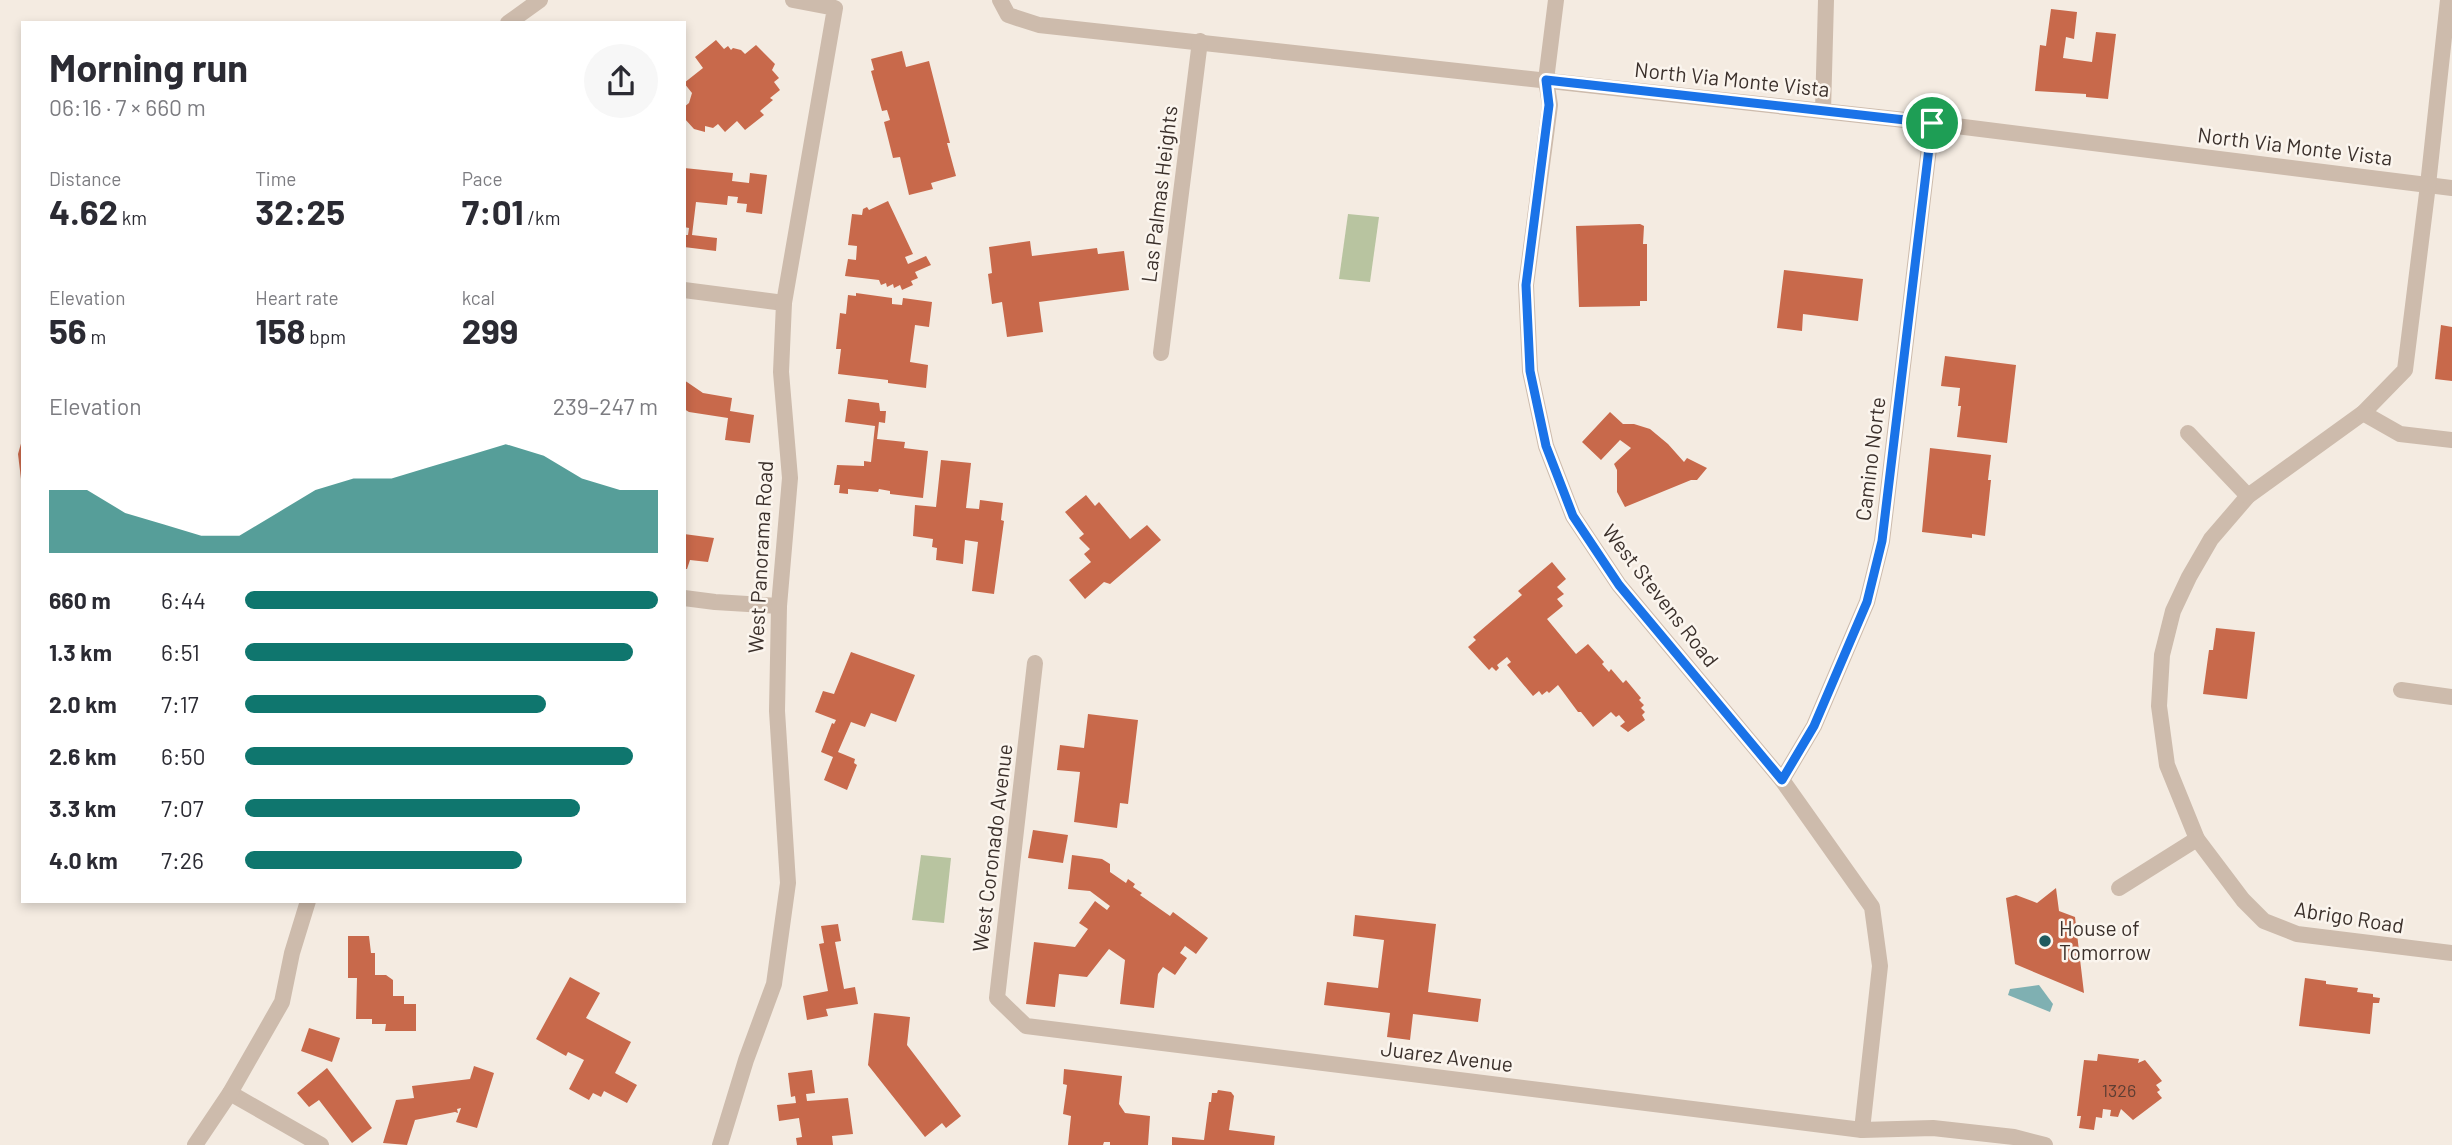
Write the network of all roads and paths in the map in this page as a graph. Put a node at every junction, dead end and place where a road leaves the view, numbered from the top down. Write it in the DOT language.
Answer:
graph roads {
  1 [pos="540,0"];
  2 [pos="793,0"];
  3 [pos="1000,0"];
  4 [pos="1556,0"];
  5 [pos="1826,0"];
  6 [pos="2448,0"];
  7 [pos="511,21"];
  8 [pos="1200,41"];
  9 [pos="1546,80"];
  10 [pos="1823,111"];
  11 [pos="1932,123"];
  12 [pos="2428,185"];
  13 [pos="2452,188"];
  14 [pos="686,290"];
  15 [pos="784,303"];
  16 [pos="1161,353"];
  17 [pos="2363,413"];
  18 [pos="2188,433"];
  19 [pos="2452,440"];
  20 [pos="2248,496"];
  21 [pos="686,598"];
  22 [pos="779,606"];
  23 [pos="1035,663"];
  24 [pos="2401,690"];
  25 [pos="2452,696"];
  26 [pos="1782,780"];
  27 [pos="2197,839"];
  28 [pos="2119,888"];
  29 [pos="308,903"];
  30 [pos="2452,953"];
  31 [pos="1026,1026"];
  32 [pos="230,1093"];
  33 [pos="1862,1130"];
  34 [pos="195,1145"];
  35 [pos="321,1145"];
  36 [pos="720,1145"];
  37 [pos="2045,1145"];
  1 -- 7 [label="street"];
  2 -- 15 [label="street, West Panorama Road"];
  3 -- 8 [label="street, North Via Monte Vista"];
  4 -- 9 [label="street, West Stevens Road"];
  5 -- 10 [label="street"];
  6 -- 12 [label="street, Abrigo Road"];
  8 -- 9 [label="street, North Via Monte Vista"];
  8 -- 16 [label="street, Las Palmas Heights"];
  9 -- 10 [label="street, North Via Monte Vista"];
  9 -- 26 [label="street, West Stevens Road"];
  10 -- 11 [label="street, North Via Monte Vista"];
  11 -- 12 [label="street, North Via Monte Vista"];
  11 -- 26 [label="street, Camino Norte"];
  12 -- 13 [label="street, North Via Monte Vista"];
  12 -- 17 [label="street, Abrigo Road"];
  14 -- 15 [label="street"];
  15 -- 22 [label="street, West Panorama Road"];
  17 -- 19 [label="street"];
  17 -- 20 [label="street, Abrigo Road"];
  18 -- 20 [label="street"];
  20 -- 27 [label="street, Abrigo Road"];
  21 -- 22 [label="street"];
  22 -- 36 [label="street, West Panorama Road"];
  23 -- 31 [label="street, West Coronado Avenue"];
  24 -- 25 [label="street"];
  26 -- 33 [label="street, West Stevens Road"];
  27 -- 28 [label="street"];
  27 -- 30 [label="street, Abrigo Road"];
  29 -- 32 [label="street"];
  31 -- 33 [label="street, Juarez Avenue"];
  32 -- 34 [label="street"];
  32 -- 35 [label="street"];
  33 -- 37 [label="street, Juarez Avenue"];
}
